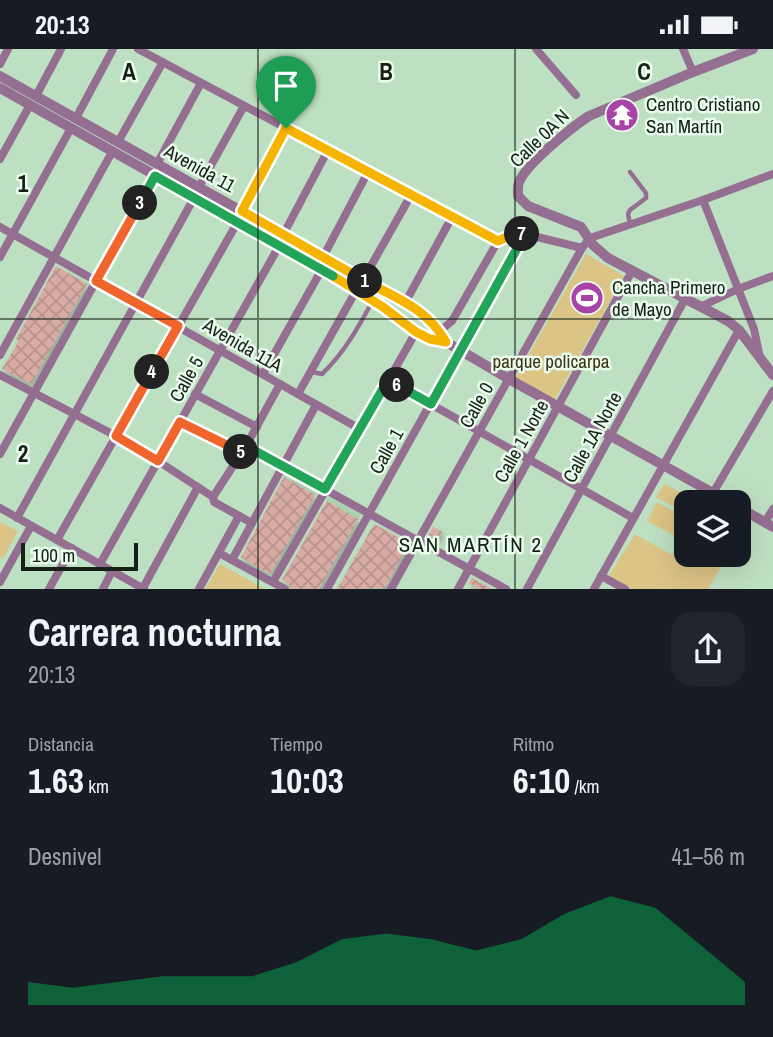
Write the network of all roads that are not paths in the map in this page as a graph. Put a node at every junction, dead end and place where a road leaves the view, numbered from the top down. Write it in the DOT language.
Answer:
graph roads {
  1 [pos="8,49"];
  2 [pos="61,49"];
  3 [pos="113,49"];
  4 [pos="138,49"];
  5 [pos="536,49"];
  6 [pos="683,49"];
  7 [pos="753,49"];
  8 [pos="163,62"];
  9 [pos="0,64"];
  10 [pos="693,72"];
  11 [pos="0,76"];
  12 [pos="201,83"];
  13 [pos="0,89"];
  14 [pos="576,95"];
  15 [pos="33,101"];
  16 [pos="244,106"];
  17 [pos="73,123"];
  18 [pos="286,128"];
  19 [pos="115,147"];
  20 [pos="328,151"];
  21 [pos="0,159"];
  22 [pos="156,170"];
  23 [pos="368,172"];
  24 [pos="630,172"];
  25 [pos="773,174"];
  26 [pos="197,193"];
  27 [pos="411,195"];
  28 [pos="702,200"];
  29 [pos="242,211"];
  30 [pos="452,217"];
  31 [pos="237,223"];
  32 [pos="630,224"];
  33 [pos="0,227"];
  34 [pos="13,234"];
  35 [pos="525,234"];
  36 [pos="590,238"];
  37 [pos="281,240"];
  38 [pos="498,241"];
  39 [pos="582,248"];
  40 [pos="0,257"];
  41 [pos="54,257"];
  42 [pos="323,257"];
  43 [pos="322,269"];
  44 [pos="632,271"];
  45 [pos="773,277"];
  46 [pos="96,281"];
  47 [pos="360,285"];
  48 [pos="738,289"];
  49 [pos="685,299"];
  50 [pos="373,300"];
  51 [pos="136,302"];
  52 [pos="405,303"];
  53 [pos="700,307"];
  54 [pos="178,326"];
  55 [pos="739,330"];
  56 [pos="440,331"];
  57 [pos="416,332"];
  58 [pos="446,342"];
  59 [pos="220,350"];
  60 [pos="461,351"];
  61 [pos="0,355"];
  62 [pos="761,361"];
  63 [pos="311,372"];
  64 [pos="263,374"];
  65 [pos="0,375"];
  66 [pos="773,375"];
  67 [pos="509,379"];
  68 [pos="388,380"];
  69 [pos="280,384"];
  70 [pos="773,391"];
  71 [pos="33,394"];
  72 [pos="195,394"];
  73 [pos="298,394"];
  74 [pos="431,404"];
  75 [pos="316,405"];
  76 [pos="558,407"];
  77 [pos="74,414"];
  78 [pos="180,422"];
  79 [pos="257,427"];
  80 [pos="360,429"];
  81 [pos="480,431"];
  82 [pos="116,436"];
  83 [pos="610,436"];
  84 [pos="244,449"];
  85 [pos="0,454"];
  86 [pos="529,459"];
  87 [pos="158,461"];
  88 [pos="663,465"];
  89 [pos="283,466"];
  90 [pos="198,487"];
  91 [pos="325,489"];
  92 [pos="582,489"];
  93 [pos="708,490"];
  94 [pos="715,490"];
  95 [pos="213,497"];
  96 [pos="0,509"];
  97 [pos="773,509"];
  98 [pos="369,513"];
  99 [pos="751,514"];
  100 [pos="239,516"];
  101 [pos="17,518"];
  102 [pos="633,518"];
  103 [pos="252,523"];
  104 [pos="769,524"];
  105 [pos="32,526"];
  106 [pos="57,540"];
  107 [pos="418,540"];
  108 [pos="72,548"];
  109 [pos="219,553"];
  110 [pos="232,560"];
  111 [pos="100,564"];
  112 [pos="469,568"];
  113 [pos="112,571"];
  114 [pos="601,576"];
  115 [pos="0,582"];
  116 [pos="272,582"];
  117 [pos="49,589"];
  118 [pos="103,589"];
  119 [pos="144,589"];
  120 [pos="198,589"];
  121 [pos="285,589"];
  122 [pos="327,589"];
  123 [pos="391,589"];
  124 [pos="458,589"];
  125 [pos="506,589"];
  126 [pos="527,589"];
  127 [pos="594,589"];
  128 [pos="625,589"];
  1 -- 9 [label="street"];
  2 -- 15 [label="street"];
  3 -- 17 [label="street"];
  4 -- 8 [label="street"];
  5 -- 14 [label="street"];
  6 -- 10 [label="street"];
  7 -- 10 [label="street, Calle 0A N"];
  8 -- 12 [label="street"];
  8 -- 19 [label="street"];
  10 -- 36 [label="street, Calle 0A N"];
  11 -- 15 [label="street, Avenida 11"];
  12 -- 16 [label="street"];
  12 -- 22 [label="street"];
  13 -- 15 [label="street, Avenida 11"];
  15 -- 17 [label="street, Avenida 11"];
  15 -- 21 [label="street"];
  16 -- 18 [label="street"];
  16 -- 26 [label="street"];
  17 -- 19 [label="street, Avenida 11"];
  17 -- 34 [label="street"];
  18 -- 20 [label="street"];
  18 -- 29 [label="street"];
  19 -- 22 [label="street, Avenida 11"];
  19 -- 41 [label="street"];
  20 -- 23 [label="street"];
  20 -- 37 [label="street, Calle 5"];
  22 -- 26 [label="street, Avenida 11"];
  22 -- 46 [label="street"];
  23 -- 27 [label="street"];
  23 -- 42 [label="street"];
  24 -- 32 [label="lane"];
  25 -- 28 [label="street"];
  26 -- 29 [label="street, Avenida 11"];
  26 -- 31 [label="street, Avenida 11"];
  26 -- 51 [label="street"];
  27 -- 30 [label="street"];
  27 -- 47 [label="street"];
  28 -- 32 [label="street"];
  28 -- 48 [label="street"];
  29 -- 37 [label="street, Avenida 11"];
  30 -- 38 [label="street"];
  30 -- 52 [label="street"];
  31 -- 37 [label="street, Avenida 11"];
  31 -- 54 [label="street"];
  32 -- 36 [label="street"];
  33 -- 34 [label="street, Avenida 11A"];
  34 -- 40 [label="street"];
  34 -- 41 [label="street, Avenida 11A"];
  35 -- 38 [label="street"];
  35 -- 39 [label="street"];
  35 -- 60 [label="street, Calle 1"];
  36 -- 39 [label="street, Calle 0"];
  36 -- 44 [label="street, Calle 0A N"];
  37 -- 42 [label="street, Avenida 11"];
  37 -- 43 [label="street, Avenida 11"];
  37 -- 59 [label="street, Calle 5"];
  38 -- 56 [label="street"];
  39 -- 67 [label="street, Calle 0"];
  41 -- 46 [label="street, Avenida 11A"];
  41 -- 61 [label="street"];
  42 -- 47 [label="street, Avenida 11"];
  43 -- 47 [label="street, Avenida 11"];
  43 -- 64 [label="street"];
  44 -- 49 [label="street, Calle 0A N"];
  44 -- 76 [label="street, Calle 1 Norte"];
  45 -- 48 [label="street"];
  46 -- 51 [label="street, Avenida 11A"];
  46 -- 71 [label="street"];
  47 -- 50 [label="street, Avenida 11"];
  47 -- 52 [label="street, Avenida 11"];
  47 -- 63 [label="street"];
  48 -- 53 [label="street"];
  48 -- 62 [label="street"];
  49 -- 53 [label="street, Calle 0A N"];
  49 -- 83 [label="street, Calle 1A Norte"];
  50 -- 57 [label="street, Avenida 11"];
  50 -- 63 [label="lane"];
  51 -- 54 [label="street, Avenida 11A"];
  51 -- 77 [label="street"];
  52 -- 56 [label="street, Avenida 11"];
  53 -- 55 [label="street, Calle 0A N"];
  54 -- 59 [label="street, Avenida 11A"];
  54 -- 82 [label="street"];
  55 -- 62 [label="street"];
  55 -- 88 [label="street"];
  56 -- 58 [label="street, Avenida 11"];
  57 -- 58 [label="street, Avenida 11"];
  57 -- 68 [label="street"];
  58 -- 60 [label="street, Avenida 11"];
  59 -- 64 [label="street, Avenida 11A"];
  59 -- 72 [label="street, Calle 5"];
  60 -- 67 [label="street, Avenida 11"];
  60 -- 74 [label="street, Calle 1"];
  62 -- 66 [label="street"];
  63 -- 73 [label="street"];
  64 -- 69 [label="street, Avenida 11A"];
  65 -- 71 [label="street"];
  67 -- 76 [label="street, Avenida 11"];
  67 -- 81 [label="street, Calle 0"];
  68 -- 74 [label="street"];
  68 -- 80 [label="street"];
  69 -- 73 [label="street, Avenida 11A"];
  69 -- 79 [label="street"];
  70 -- 94 [label="street"];
  71 -- 77 [label="street"];
  71 -- 85 [label="street"];
  72 -- 78 [label="street, Calle 5"];
  72 -- 79 [label="street"];
  73 -- 75 [label="street, Avenida 11A"];
  74 -- 81 [label="street"];
  74 -- 98 [label="street, Calle 1"];
  75 -- 80 [label="street, Avenida 11A"];
  75 -- 89 [label="street"];
  76 -- 83 [label="street, Avenida 11"];
  76 -- 86 [label="street, Calle 1 Norte"];
  77 -- 82 [label="street"];
  77 -- 101 [label="street"];
  78 -- 84 [label="street"];
  78 -- 87 [label="street, Calle 5"];
  79 -- 84 [label="street"];
  80 -- 91 [label="street"];
  81 -- 86 [label="street"];
  81 -- 107 [label="street, Calle 0"];
  82 -- 87 [label="street"];
  82 -- 106 [label="street"];
  83 -- 88 [label="street, Avenida 11"];
  83 -- 92 [label="street, Calle 1A Norte"];
  84 -- 89 [label="street"];
  84 -- 95 [label="street"];
  86 -- 92 [label="street"];
  86 -- 112 [label="street, Calle 1 Norte"];
  87 -- 90 [label="street"];
  87 -- 111 [label="street, Calle 5"];
  88 -- 93 [label="street, Avenida 11"];
  88 -- 102 [label="street"];
  89 -- 91 [label="street"];
  89 -- 103 [label="street"];
  90 -- 95 [label="street"];
  90 -- 119 [label="street"];
  91 -- 98 [label="street"];
  91 -- 116 [label="street"];
  92 -- 102 [label="street"];
  92 -- 126 [label="street, Calle 1A Norte"];
  95 -- 100 [label="street"];
  96 -- 101 [label="street"];
  97 -- 104 [label="street"];
  98 -- 107 [label="street"];
  98 -- 122 [label="street, Calle 1"];
  99 -- 104 [label="street"];
  100 -- 103 [label="street"];
  100 -- 109 [label="street"];
  101 -- 105 [label="street"];
  102 -- 114 [label="street"];
  103 -- 110 [label="street"];
  105 -- 106 [label="street"];
  105 -- 115 [label="street"];
  106 -- 108 [label="street"];
  107 -- 112 [label="street"];
  107 -- 123 [label="street, Calle 0"];
  108 -- 111 [label="street"];
  108 -- 117 [label="street"];
  109 -- 110 [label="street"];
  109 -- 120 [label="street"];
  110 -- 116 [label="street"];
  111 -- 113 [label="street"];
  112 -- 124 [label="street, Calle 1 Norte"];
  112 -- 125 [label="street"];
  113 -- 118 [label="street"];
  113 -- 119 [label="street"];
  114 -- 127 [label="street"];
  114 -- 128 [label="street"];
  116 -- 121 [label="street"];
}
